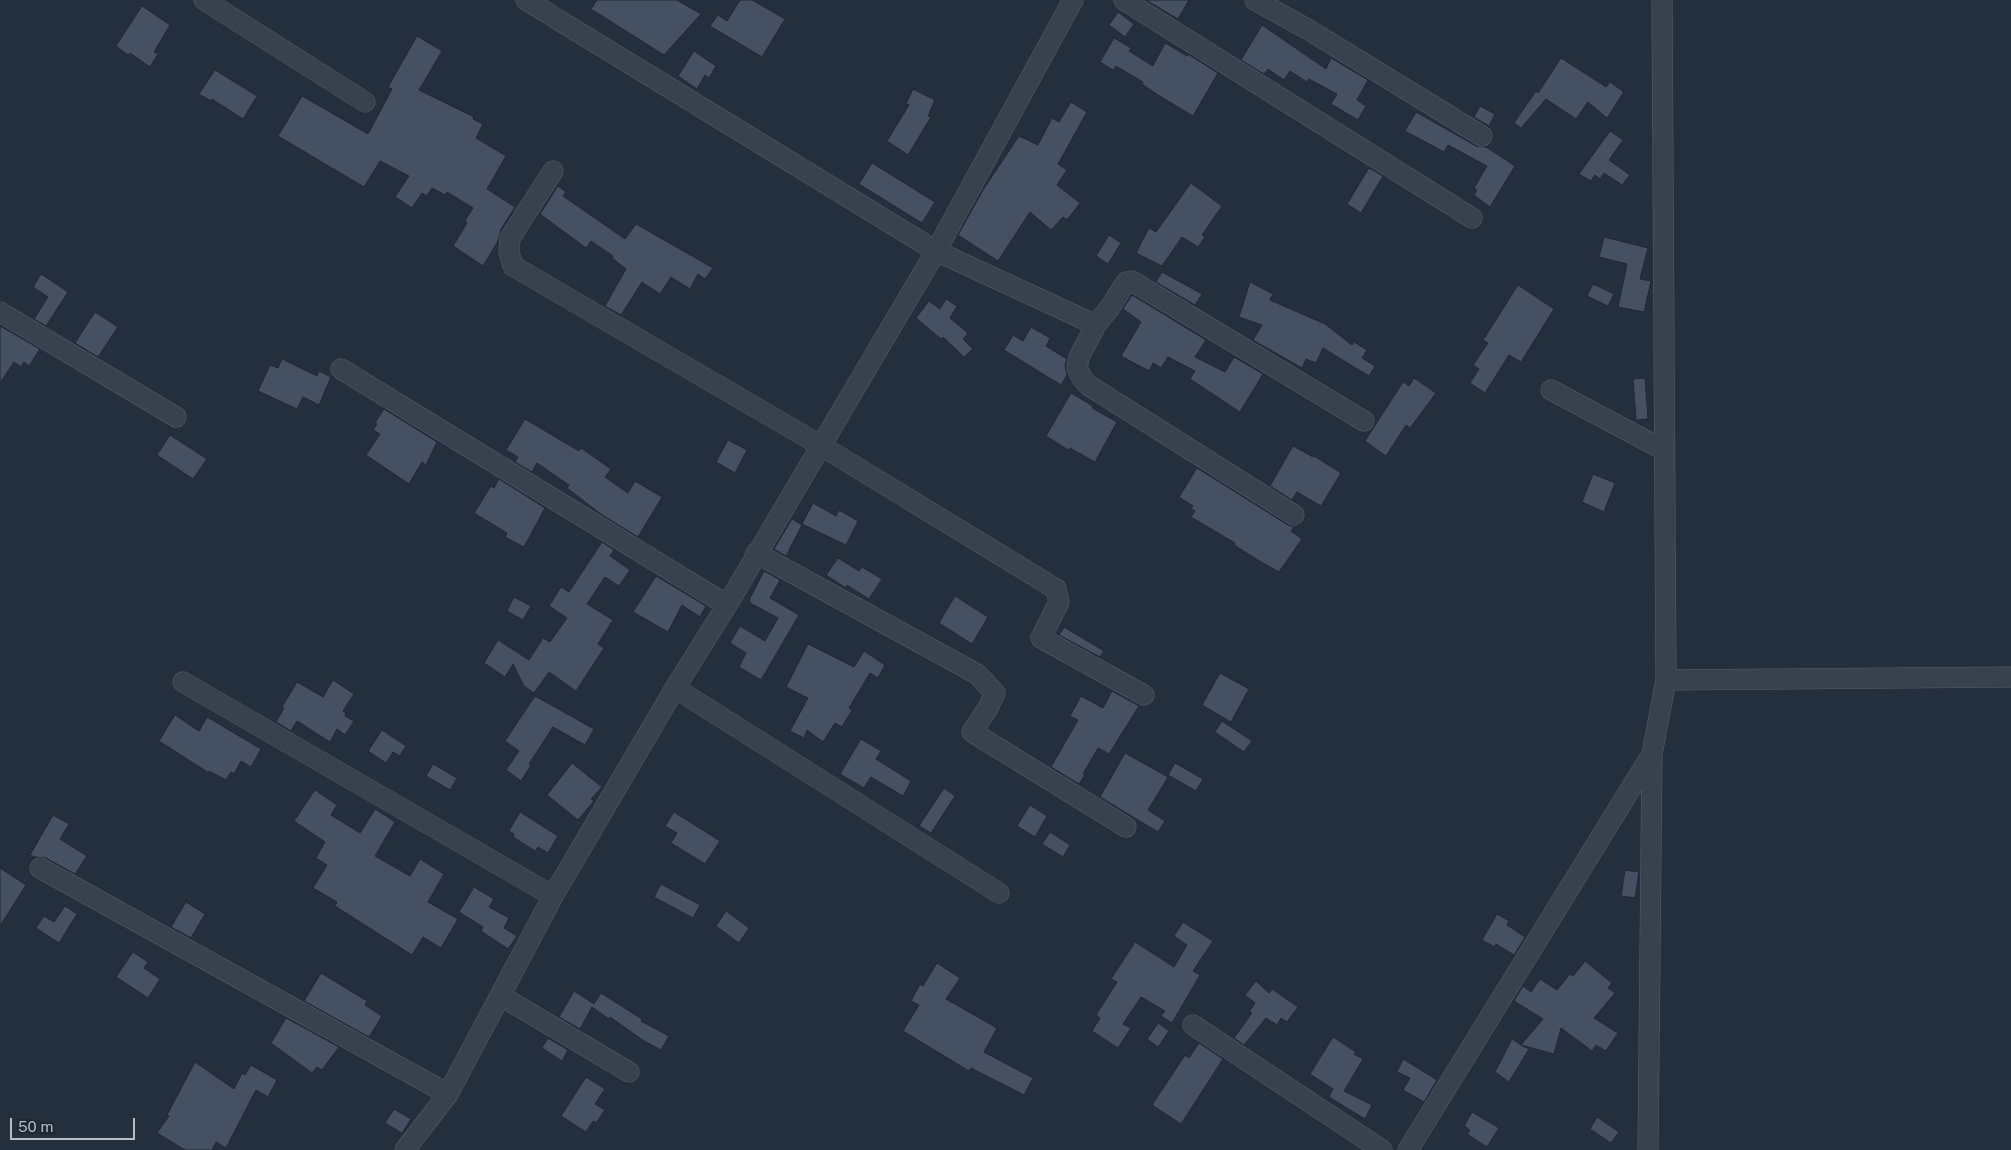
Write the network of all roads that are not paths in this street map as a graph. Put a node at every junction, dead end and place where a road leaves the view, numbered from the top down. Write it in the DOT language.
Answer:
graph roads {
  1 [pos="204,0"];
  2 [pos="526,0"];
  3 [pos="1073,0"];
  4 [pos="1124,0"];
  5 [pos="1254,0"];
  6 [pos="1662,0"];
  7 [pos="366,102"];
  8 [pos="1482,136"];
  9 [pos="553,171"];
  10 [pos="1472,218"];
  11 [pos="936,252"];
  12 [pos="0,312"];
  13 [pos="1096,325"];
  14 [pos="341,369"];
  15 [pos="1551,390"];
  16 [pos="176,416"];
  17 [pos="1364,421"];
  18 [pos="820,445"];
  19 [pos="1664,450"];
  20 [pos="1294,515"];
  21 [pos="756,553"];
  22 [pos="727,604"];
  23 [pos="2011,677"];
  24 [pos="1666,680"];
  25 [pos="183,682"];
  26 [pos="675,688"];
  27 [pos="1144,695"];
  28 [pos="1652,754"];
  29 [pos="1126,826"];
  30 [pos="40,868"];
  31 [pos="999,893"];
  32 [pos="553,896"];
  33 [pos="501,996"];
  34 [pos="1193,1025"];
  35 [pos="629,1072"];
  36 [pos="448,1094"];
  37 [pos="408,1149"];
  38 [pos="1382,1150"];
  39 [pos="1408,1150"];
  40 [pos="1648,1150"];
  1 -- 7 [label="street"];
  2 -- 11 [label="street"];
  3 -- 11 [label="street"];
  4 -- 10 [label="street"];
  5 -- 8 [label="street"];
  6 -- 19 [label="street"];
  9 -- 18 [label="street"];
  11 -- 13 [label="street"];
  11 -- 18 [label="street"];
  12 -- 16 [label="street"];
  13 -- 17 [label="street"];
  13 -- 20 [label="street"];
  14 -- 22 [label="street"];
  15 -- 19 [label="street"];
  18 -- 21 [label="street"];
  18 -- 27 [label="street"];
  19 -- 24 [label="street"];
  21 -- 22 [label="street"];
  21 -- 29 [label="street"];
  22 -- 26 [label="street"];
  23 -- 24 [label="street"];
  24 -- 28 [label="street"];
  25 -- 32 [label="street"];
  26 -- 31 [label="street"];
  26 -- 32 [label="street"];
  28 -- 39 [label="street"];
  28 -- 40 [label="street"];
  30 -- 36 [label="street"];
  32 -- 33 [label="street"];
  33 -- 35 [label="street"];
  33 -- 36 [label="street"];
  34 -- 38 [label="street"];
  36 -- 37 [label="street"];
}
